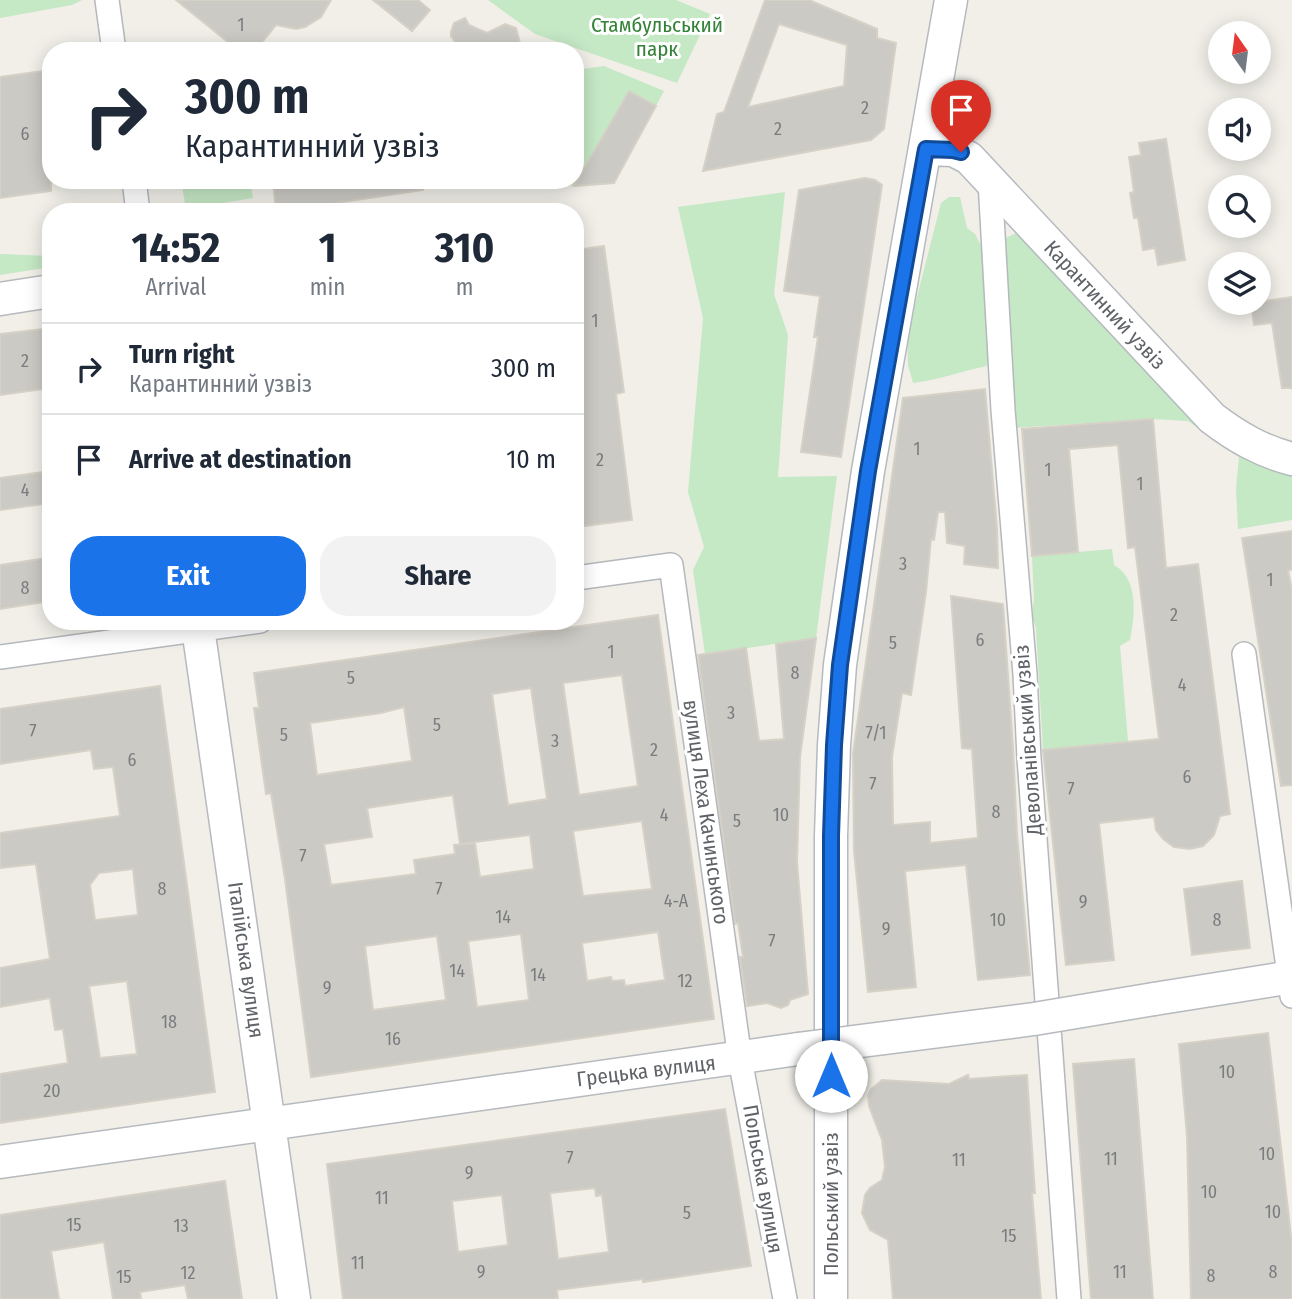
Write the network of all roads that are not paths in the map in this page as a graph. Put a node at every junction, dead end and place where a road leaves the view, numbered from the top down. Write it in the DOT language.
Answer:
graph roads {
  1 [pos="107,0"];
  2 [pos="951,0"];
  3 [pos="113,42"];
  4 [pos="926,149"];
  5 [pos="990,181"];
  6 [pos="42,292"];
  7 [pos="0,299"];
  8 [pos="1292,459"];
  9 [pos="584,577"];
  10 [pos="172,630"];
  11 [pos="198,630"];
  12 [pos="1244,654"];
  13 [pos="0,657"];
  14 [pos="1291,984"];
  15 [pos="740,1059"];
  16 [pos="268,1122"];
  17 [pos="0,1162"];
  18 [pos="294,1299"];
  19 [pos="785,1299"];
  20 [pos="831,1299"];
  21 [pos="1069,1299"];
  1 -- 3 [label="street"];
  2 -- 4 [label="street, Польський узвіз"];
  4 -- 5 [label="street, Карантинний узвіз"];
  4 -- 20 [label="street, Польський узвіз"];
  5 -- 8 [label="street, Карантинний узвіз"];
  5 -- 21 [label="street, Деволанівський узвіз"];
  6 -- 7 [label="street"];
  9 -- 15 [label="street, вулиця Леха Качинського"];
  10 -- 13 [label="street"];
  11 -- 16 [label="street, Італійська вулиця"];
  12 -- 14 [label="street"];
  14 -- 15 [label="street, Грецька вулиця, bridge"];
  15 -- 16 [label="street, Грецька вулиця"];
  15 -- 19 [label="street, Польська вулиця"];
  16 -- 17 [label="street, Грецька вулиця"];
  16 -- 18 [label="street, Італійська вулиця"];
}
